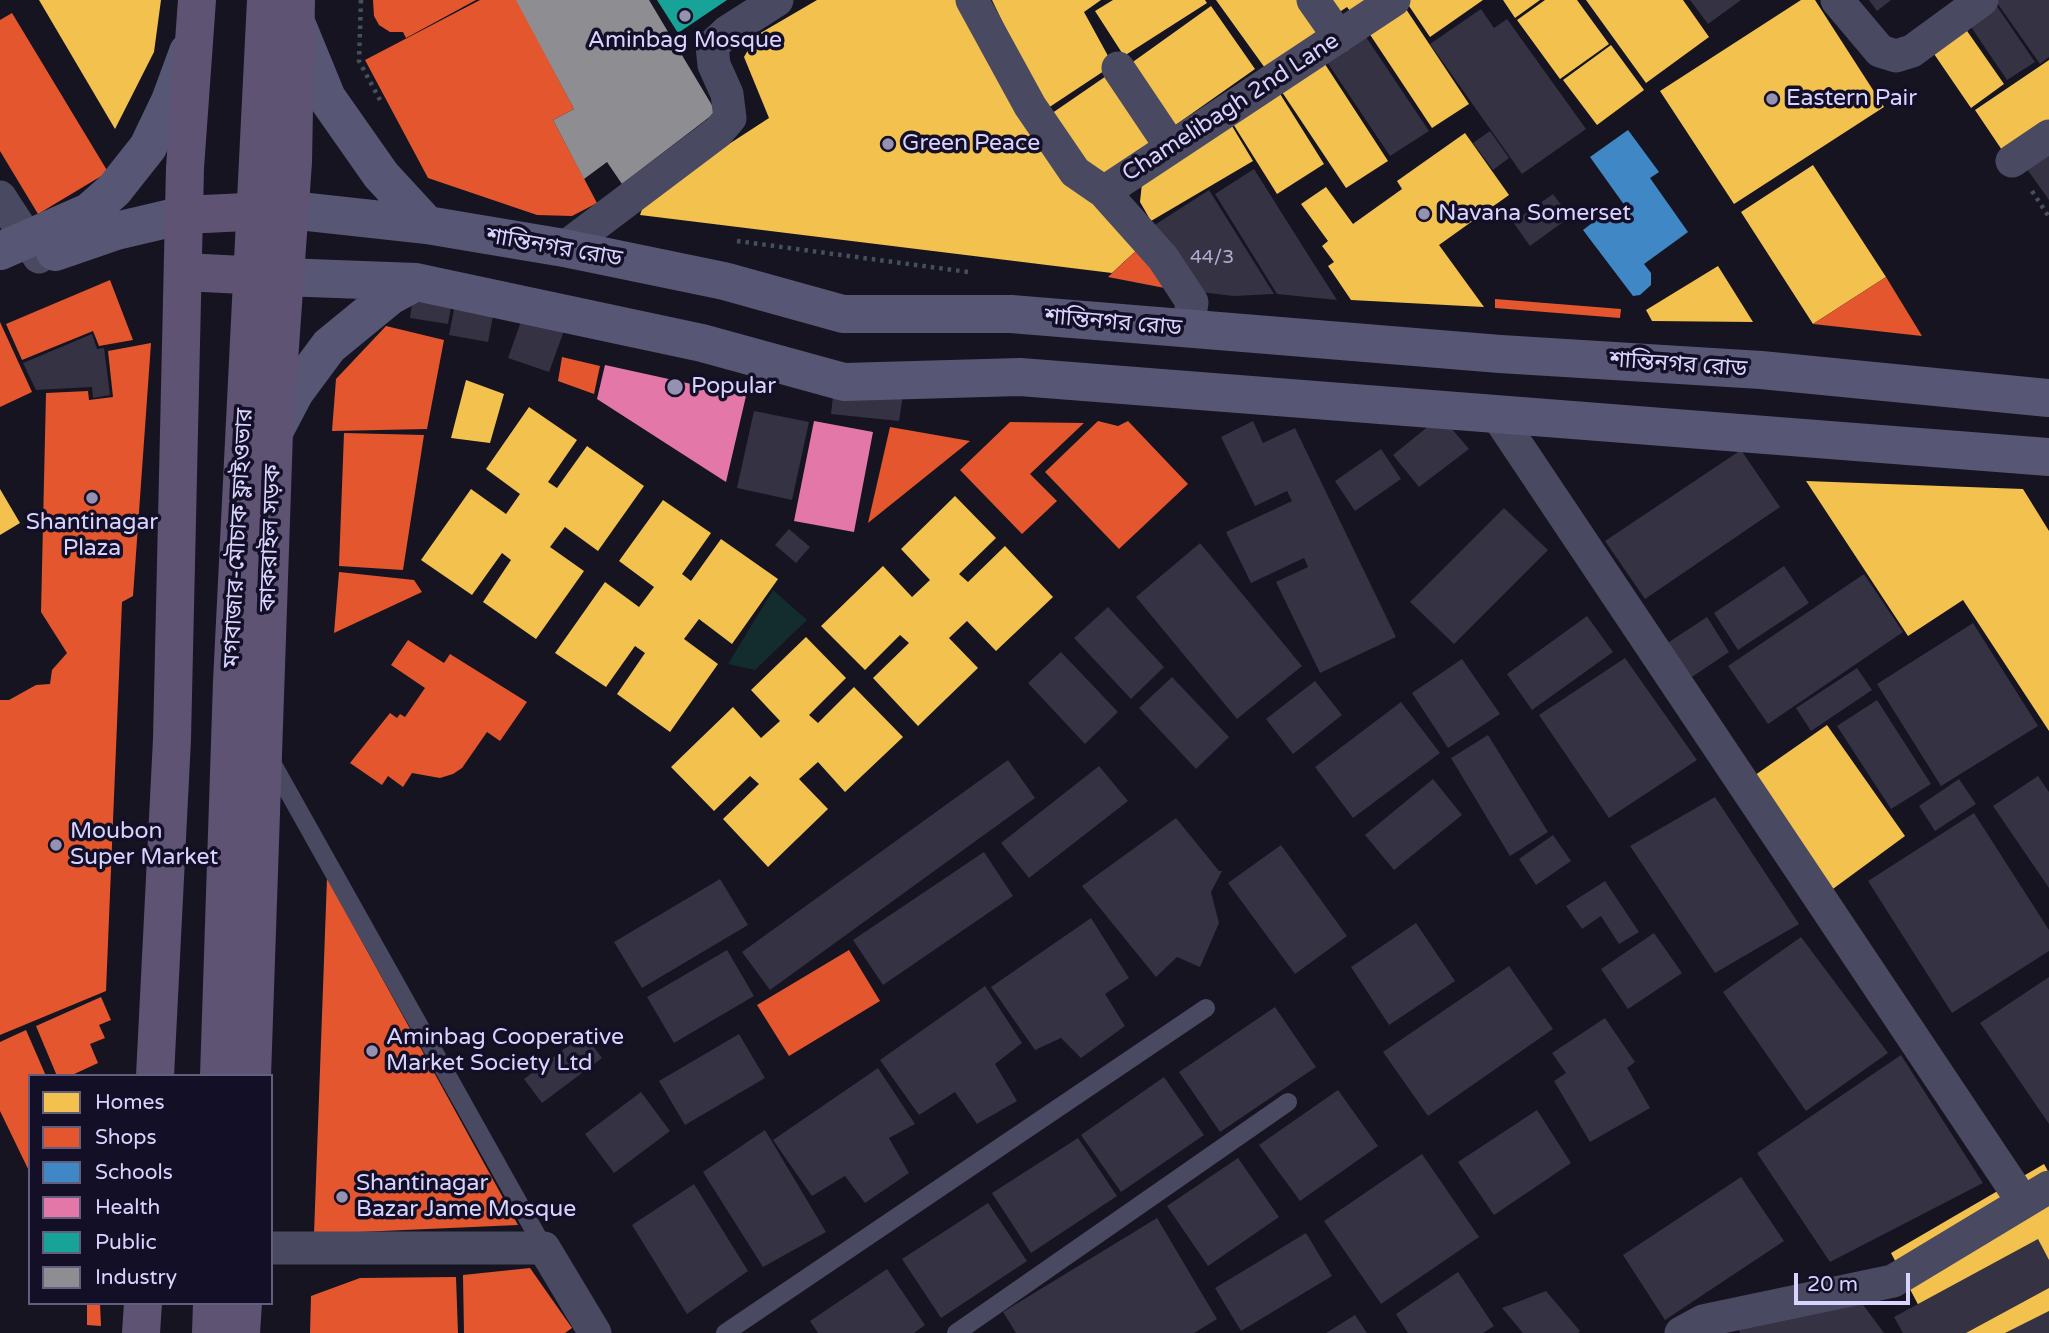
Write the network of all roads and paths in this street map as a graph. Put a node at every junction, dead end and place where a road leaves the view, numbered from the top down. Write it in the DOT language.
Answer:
graph roads {
  1 [pos="197,0"];
  2 [pos="777,0"];
  3 [pos="972,0"];
  4 [pos="1313,0"];
  5 [pos="1394,0"];
  6 [pos="1837,0"];
  7 [pos="1982,0"];
  8 [pos="286,7"];
  9 [pos="1339,37"];
  10 [pos="193,38"];
  11 [pos="1118,68"];
  12 [pos="2049,136"];
  13 [pos="1171,148"];
  14 [pos="2012,161"];
  15 [pos="1104,192"];
  16 [pos="0,197"];
  17 [pos="289,210"];
  18 [pos="184,215"];
  19 [pos="427,225"];
  20 [pos="564,248"];
  21 [pos="22,249"];
  22 [pos="0,272"];
  23 [pos="184,272"];
  24 [pos="283,277"];
  25 [pos="416,282"];
  26 [pos="1188,329"];
  27 [pos="1500,354"];
  28 [pos="2049,398"];
  29 [pos="1495,412"];
  30 [pos="274,432"];
  31 [pos="2049,457"];
  32 [pos="265,752"];
  33 [pos="1206,1008"];
  34 [pos="155,1074"];
  35 [pos="219,1074"];
  36 [pos="252,1074"];
  37 [pos="1288,1102"];
  38 [pos="2036,1195"];
  39 [pos="273,1248"];
  40 [pos="544,1248"];
  41 [pos="143,1305"];
  42 [pos="212,1305"];
  43 [pos="243,1305"];
  44 [pos="1698,1329"];
  45 [pos="141,1333"];
  46 [pos="211,1333"];
  47 [pos="241,1333"];
  48 [pos="595,1333"];
  49 [pos="724,1333"];
  50 [pos="956,1333"];
  1 -- 10 [label="main road"];
  2 -- 20 [label="street"];
  3 -- 15 [label="street"];
  4 -- 9 [label="street"];
  5 -- 9 [label="street, Chamelibagh 2nd Lane"];
  6 -- 7 [label="street"];
  8 -- 17 [label="main road, কাকরাইল সড়ক"];
  8 -- 19 [label="main road"];
  8 -- 35 [label="main road, মগবাজার-মৌচাক ফ্লাইওভার, bridge"];
  9 -- 13 [label="street, Chamelibagh 2nd Lane"];
  10 -- 18 [label="main road"];
  10 -- 21 [label="main road"];
  11 -- 13 [label="street"];
  12 -- 14 [label="street"];
  13 -- 15 [label="street, Chamelibagh 2nd Lane"];
  15 -- 26 [label="street, Chamelibagh 2nd Lane"];
  16 -- 21 [label="street"];
  17 -- 18 [label="main road, শান্তিনগর রোড"];
  17 -- 19 [label="main road, শান্তিনগর রোড"];
  17 -- 24 [label="main road, কাকরাইল সড়ক"];
  18 -- 21 [label="main road"];
  18 -- 23 [label="main road"];
  19 -- 20 [label="main road, শান্তিনগর রোড"];
  20 -- 26 [label="main road, শান্তিনগর রোড"];
  21 -- 22 [label="main road"];
  23 -- 24 [label="main road"];
  23 -- 34 [label="main road"];
  24 -- 25 [label="main road"];
  24 -- 30 [label="main road, কাকরাইল সড়ক"];
  25 -- 29 [label="main road"];
  25 -- 30 [label="main road"];
  26 -- 27 [label="main road, শান্তিনগর রোড"];
  27 -- 28 [label="main road, শান্তিনগর রোড"];
  27 -- 29 [label="main road"];
  29 -- 31 [label="main road"];
  29 -- 38 [label="street"];
  30 -- 32 [label="main road, কাকরাইল সড়ক"];
  32 -- 36 [label="main road, কাকরাইল সড়ক"];
  32 -- 40 [label="lane"];
  33 -- 49 [label="lane"];
  37 -- 50 [label="lane"];
  38 -- 44 [label="street"];
  39 -- 40 [label="street"];
  40 -- 48 [label="street"];
  41 -- 45 [label="main road"];
  42 -- 46 [label="main road"];
  43 -- 47 [label="main road"];
}
